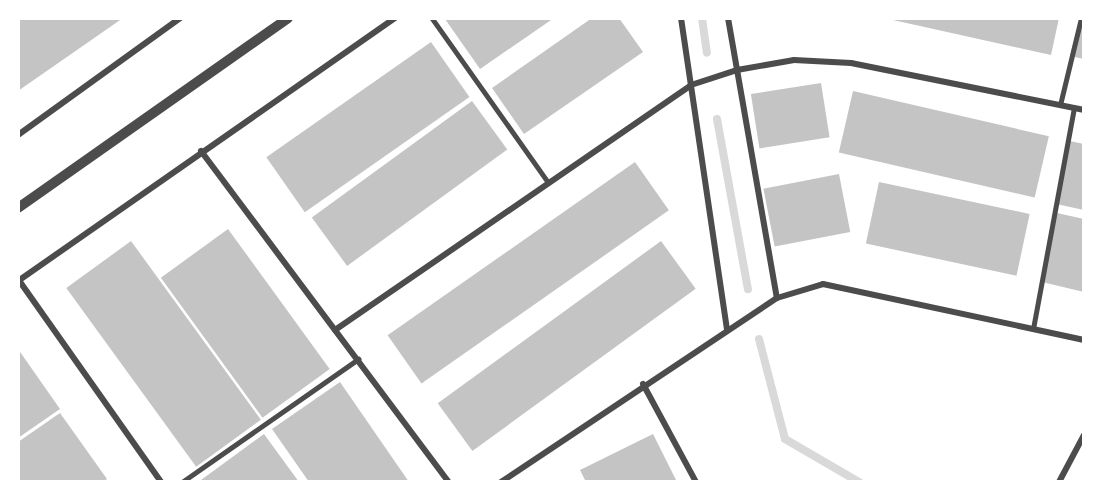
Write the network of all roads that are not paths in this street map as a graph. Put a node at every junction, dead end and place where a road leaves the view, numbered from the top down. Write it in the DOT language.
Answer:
graph roads {
  1 [pos="180,18"];
  2 [pos="288,18"];
  3 [pos="394,18"];
  4 [pos="432,18"];
  5 [pos="681,18"];
  6 [pos="728,18"];
  7 [pos="1081,18"];
  8 [pos="737,70"];
  9 [pos="691,85"];
  10 [pos="1060,105"];
  11 [pos="1074,108"];
  12 [pos="1084,111"];
  13 [pos="18,135"];
  14 [pos="201,151"];
  15 [pos="548,182"];
  16 [pos="18,208"];
  17 [pos="18,280"];
  18 [pos="777,298"];
  19 [pos="1033,329"];
  20 [pos="335,330"];
  21 [pos="727,330"];
  22 [pos="1084,340"];
  23 [pos="358,359"];
  24 [pos="643,384"];
  25 [pos="1083,438"];
  26 [pos="157,481"];
  27 [pos="182,482"];
  28 [pos="448,482"];
  29 [pos="501,482"];
  30 [pos="696,482"];
  31 [pos="1059,482"];
  1 -- 13 [label="street"];
  2 -- 16 [label="street"];
  3 -- 14 [label="street"];
  4 -- 15 [label="lane"];
  5 -- 9 [label="street"];
  6 -- 8 [label="street"];
  7 -- 10 [label="lane"];
  8 -- 9 [label="street"];
  8 -- 10 [label="street"];
  8 -- 18 [label="street"];
  9 -- 15 [label="street"];
  9 -- 21 [label="street"];
  10 -- 11 [label="street"];
  11 -- 12 [label="street"];
  11 -- 19 [label="lane"];
  14 -- 17 [label="street"];
  14 -- 20 [label="street"];
  15 -- 20 [label="street"];
  17 -- 26 [label="street"];
  18 -- 19 [label="street"];
  18 -- 21 [label="street"];
  19 -- 22 [label="street"];
  20 -- 23 [label="street"];
  21 -- 24 [label="street"];
  23 -- 27 [label="lane"];
  23 -- 28 [label="street"];
  24 -- 29 [label="street"];
  24 -- 30 [label="street"];
  25 -- 31 [label="street"];
}
